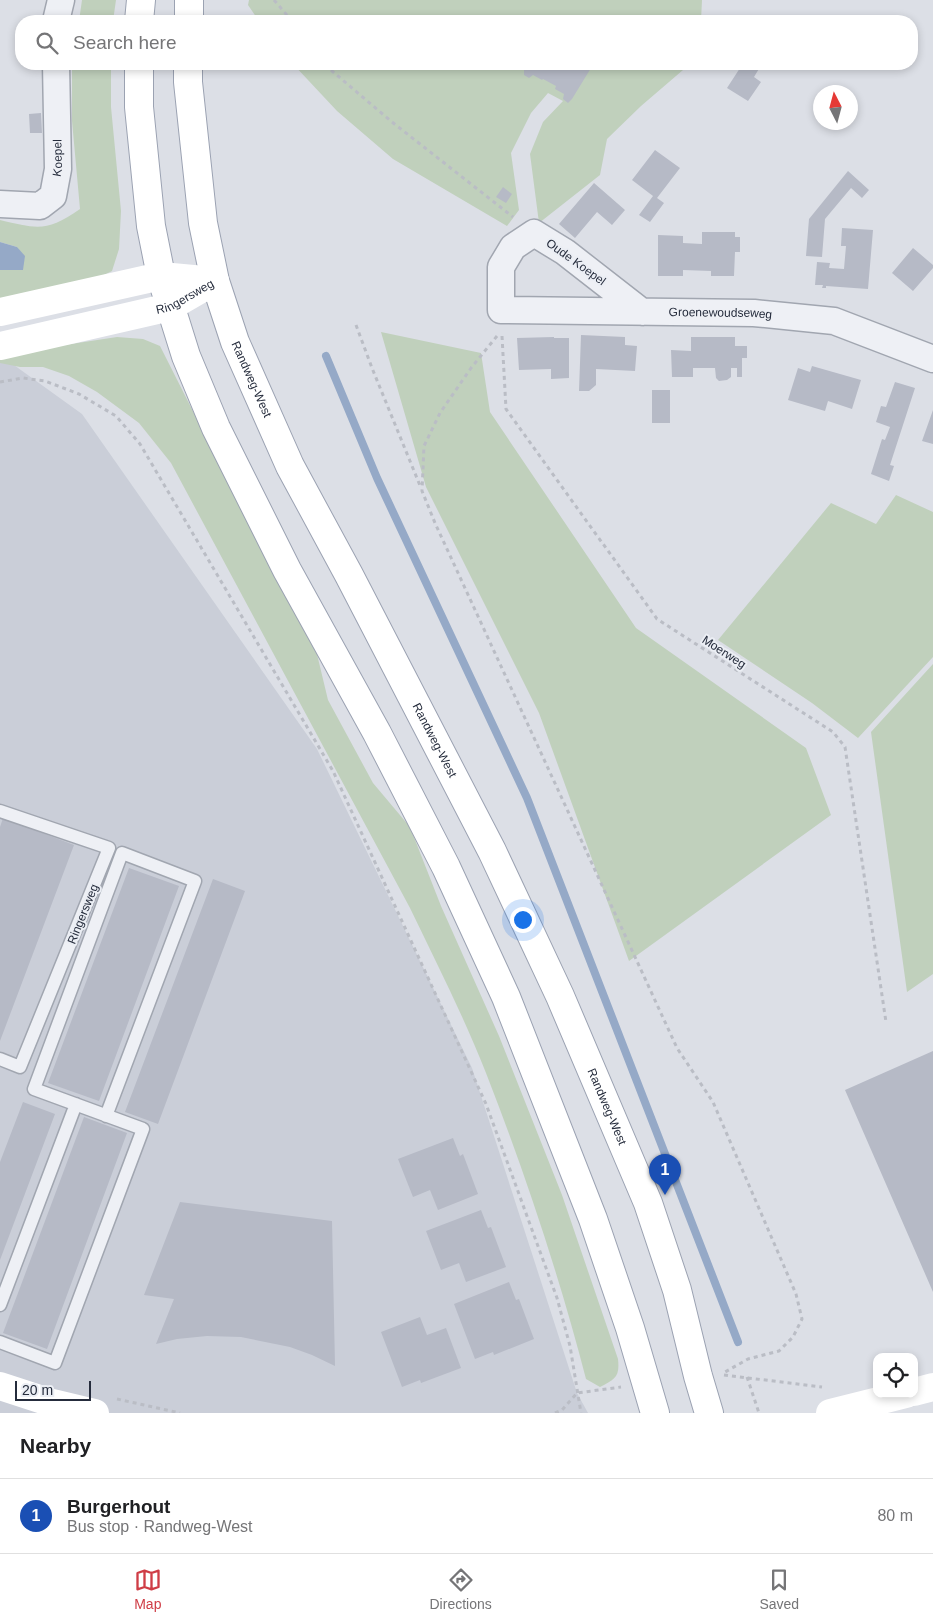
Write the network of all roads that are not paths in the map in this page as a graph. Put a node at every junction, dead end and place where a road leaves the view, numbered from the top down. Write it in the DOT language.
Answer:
graph roads {
  1 [pos="60,0"];
  2 [pos="141,0"];
  3 [pos="189,0"];
  4 [pos="57,15"];
  5 [pos="140,15"];
  6 [pos="188,15"];
  7 [pos="56,70"];
  8 [pos="139,70"];
  9 [pos="188,70"];
  10 [pos="0,204"];
  11 [pos="161,276"];
  12 [pos="215,281"];
  13 [pos="170,307"];
  14 [pos="0,312"];
  15 [pos="642,312"];
  16 [pos="501,320"];
  17 [pos="0,346"];
  18 [pos="933,359"];
  19 [pos="0,810"];
  20 [pos="0,1060"];
  21 [pos="76,1104"];
  22 [pos="106,1116"];
  23 [pos="0,1305"];
  24 [pos="0,1342"];
  25 [pos="0,1386"];
  26 [pos="933,1387"];
  27 [pos="918,1391"];
  28 [pos="890,1398"];
  29 [pos="95,1413"];
  30 [pos="655,1413"];
  31 [pos="709,1413"];
  32 [pos="830,1413"];
  1 -- 4 [label="street"];
  2 -- 5 [label="main road"];
  3 -- 6 [label="main road"];
  7 -- 10 [label="street, Koepel"];
  8 -- 11 [label="main road"];
  9 -- 12 [label="main road, Randweg-West"];
  11 -- 12 [label="main road, Ringersweg"];
  11 -- 13 [label="main road"];
  11 -- 14 [label="main road, Ringersweg"];
  12 -- 13 [label="main road, Ringersweg"];
  12 -- 31 [label="main road, Randweg-West"];
  13 -- 17 [label="main road, Ringersweg"];
  13 -- 30 [label="main road"];
  15 -- 16 [label="street, Groenewoudseweg"];
  15 -- 16 [label="street, Oude Koepel"];
  15 -- 18 [label="street, Groenewoudseweg"];
  19 -- 20 [label="lane, Ringersweg"];
  21 -- 22 [label="lane"];
  21 -- 22 [label="lane"];
  21 -- 23 [label="lane"];
  22 -- 24 [label="lane"];
  25 -- 29 [label="main road"];
  26 -- 27 [label="main road"];
  28 -- 32 [label="main road"];
}
